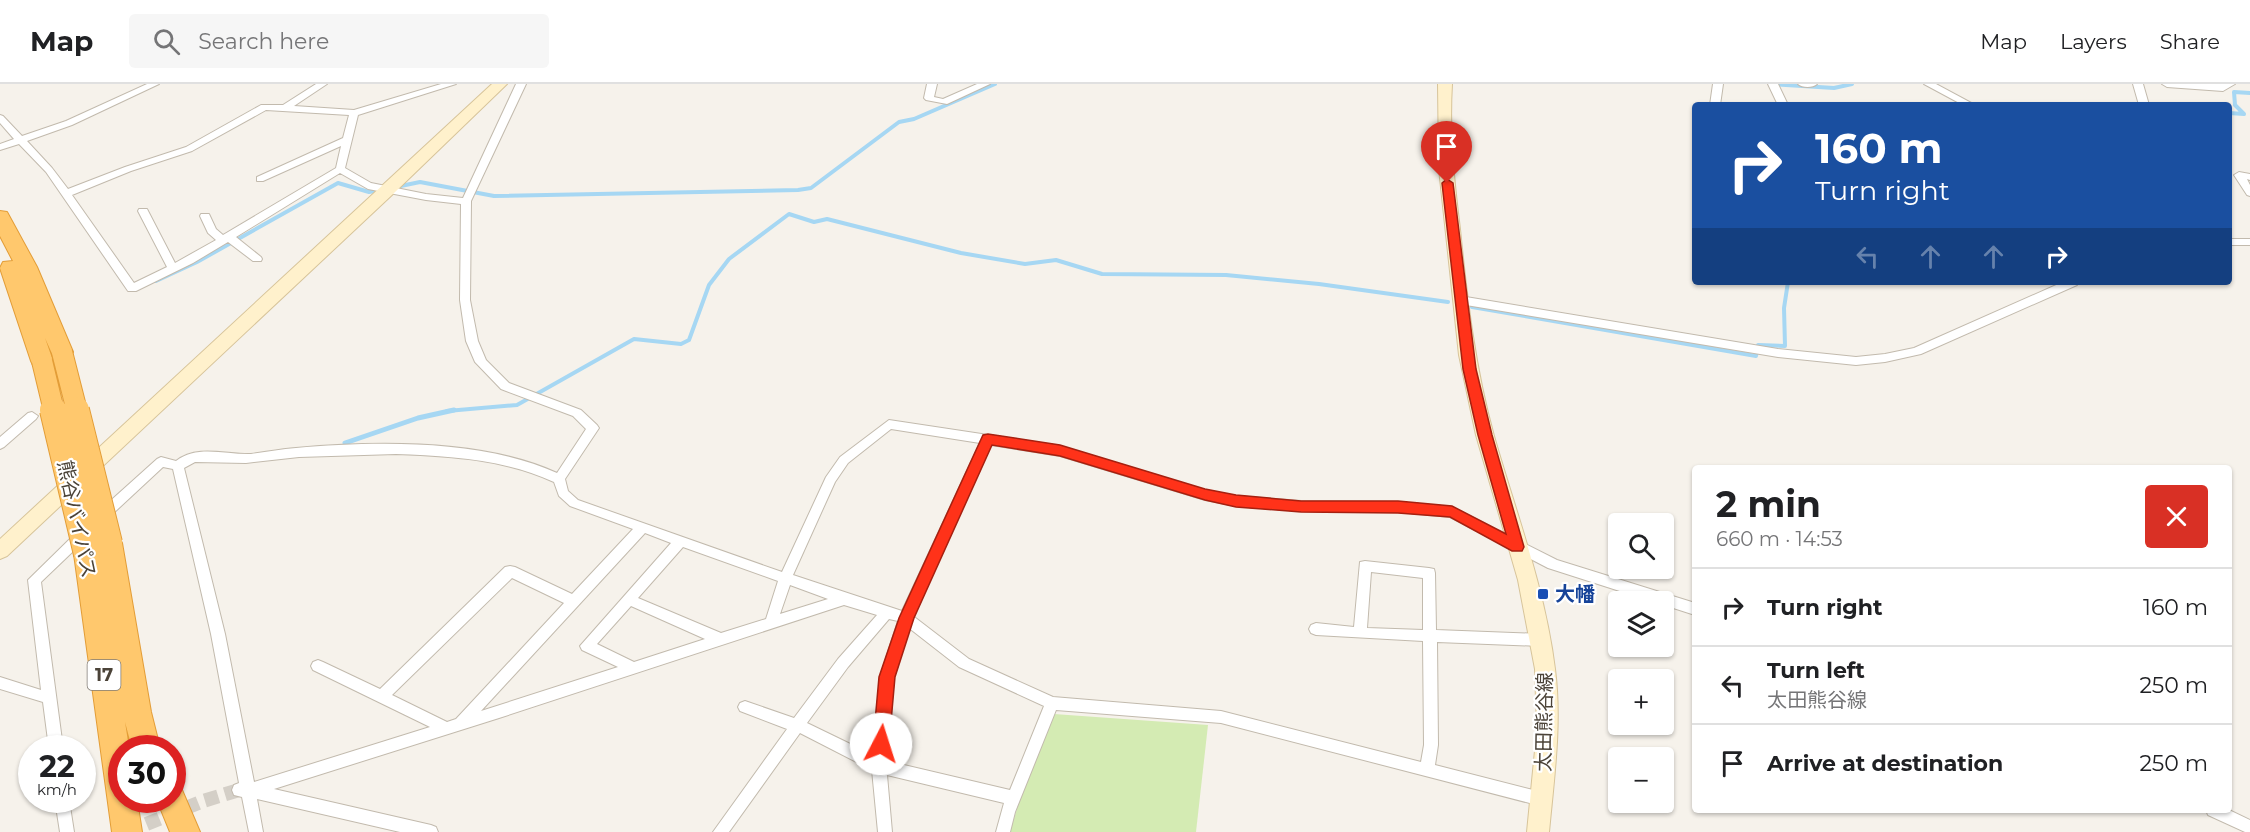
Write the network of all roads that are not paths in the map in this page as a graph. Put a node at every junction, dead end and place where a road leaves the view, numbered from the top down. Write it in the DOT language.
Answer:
graph roads {
  1 [pos="154,84"];
  2 [pos="322,84"];
  3 [pos="451,84"];
  4 [pos="500,84"];
  5 [pos="521,84"];
  6 [pos="932,84"];
  7 [pos="986,84"];
  8 [pos="1444,84"];
  9 [pos="1452,84"];
  10 [pos="1718,84"];
  11 [pos="1773,84"];
  12 [pos="1803,84"];
  13 [pos="1812,84"];
  14 [pos="1929,84"];
  15 [pos="2138,84"];
  16 [pos="2167,84"];
  17 [pos="2230,84"];
  18 [pos="1715,102"];
  19 [pos="1782,102"];
  20 [pos="1964,102"];
  21 [pos="2143,102"];
  22 [pos="285,108"];
  23 [pos="354,113"];
  24 [pos="0,118"];
  25 [pos="347,140"];
  26 [pos="21,141"];
  27 [pos="0,147"];
  28 [pos="340,169"];
  29 [pos="2250,177"];
  30 [pos="260,179"];
  31 [pos="384,189"];
  32 [pos="67,193"];
  33 [pos="2250,193"];
  34 [pos="0,199"];
  35 [pos="467,199"];
  36 [pos="143,212"];
  37 [pos="205,216"];
  38 [pos="3,234"];
  39 [pos="225,238"];
  40 [pos="2232,242"];
  41 [pos="2250,242"];
  42 [pos="257,259"];
  43 [pos="173,269"];
  44 [pos="2066,285"];
  45 [pos="1460,300"];
  46 [pos="32,416"];
  47 [pos="988,439"];
  48 [pos="0,444"];
  49 [pos="178,466"];
  50 [pos="559,479"];
  51 [pos="642,528"];
  52 [pos="680,542"];
  53 [pos="1517,547"];
  54 [pos="98,548"];
  55 [pos="0,551"];
  56 [pos="785,579"];
  57 [pos="628,598"];
  58 [pos="844,599"];
  59 [pos="574,601"];
  60 [pos="1692,608"];
  61 [pos="887,612"];
  62 [pos="906,618"];
  63 [pos="771,623"];
  64 [pos="1316,630"];
  65 [pos="1360,633"];
  66 [pos="1429,636"];
  67 [pos="722,640"];
  68 [pos="1541,640"];
  69 [pos="318,666"];
  70 [pos="632,667"];
  71 [pos="0,683"];
  72 [pos="381,697"];
  73 [pos="49,698"];
  74 [pos="1052,703"];
  75 [pos="745,707"];
  76 [pos="137,712"];
  77 [pos="453,726"];
  78 [pos="799,727"];
  79 [pos="54,735"];
  80 [pos="143,735"];
  81 [pos="147,735"];
  82 [pos="879,766"];
  83 [pos="1426,770"];
  84 [pos="244,790"];
  85 [pos="1014,798"];
  86 [pos="1541,799"];
  87 [pos="64,813"];
  88 [pos="162,813"];
  89 [pos="177,813"];
  90 [pos="2220,813"];
  91 [pos="125,818"];
  92 [pos="2250,827"];
  93 [pos="66,832"];
  94 [pos="167,832"];
  95 [pos="185,832"];
  96 [pos="256,832"];
  97 [pos="431,832"];
  98 [pos="720,832"];
  99 [pos="885,832"];
  100 [pos="1003,832"];
  101 [pos="1538,832"];
  1 -- 26 [label="street"];
  2 -- 22 [label="street"];
  3 -- 23 [label="street"];
  4 -- 31 [label="main road"];
  5 -- 35 [label="street"];
  6 -- 7 [label="street"];
  8 -- 9 [label="street"];
  8 -- 45 [label="main road, 太田熊谷線"];
  10 -- 18 [label="street"];
  11 -- 19 [label="street"];
  12 -- 13 [label="street"];
  14 -- 20 [label="street"];
  15 -- 21 [label="street"];
  16 -- 17 [label="street"];
  22 -- 23 [label="street"];
  22 -- 32 [label="street"];
  23 -- 25 [label="street"];
  24 -- 26 [label="street"];
  25 -- 28 [label="street"];
  25 -- 30 [label="street"];
  26 -- 27 [label="street"];
  26 -- 32 [label="street"];
  28 -- 31 [label="street"];
  28 -- 39 [label="street"];
  29 -- 33 [label="street"];
  31 -- 35 [label="street"];
  31 -- 55 [label="main road"];
  32 -- 43 [label="street"];
  34 -- 38 [label="highway, 17"];
  35 -- 50 [label="street"];
  36 -- 43 [label="street"];
  37 -- 39 [label="street"];
  38 -- 54 [label="highway, 熊谷バイパス / 17, bridge"];
  39 -- 42 [label="street"];
  39 -- 43 [label="street"];
  40 -- 41 [label="street"];
  44 -- 45 [label="street"];
  45 -- 53 [label="main road, 太田熊谷線"];
  46 -- 48 [label="street"];
  47 -- 53 [label="street"];
  47 -- 56 [label="street"];
  47 -- 62 [label="street"];
  49 -- 50 [label="street"];
  49 -- 73 [label="street"];
  49 -- 84 [label="street"];
  50 -- 51 [label="street"];
  51 -- 52 [label="street"];
  51 -- 59 [label="street"];
  52 -- 56 [label="street"];
  52 -- 57 [label="street"];
  53 -- 60 [label="street"];
  53 -- 68 [label="main road, 太田熊谷線"];
  54 -- 76 [label="highway, 熊谷バイパス / 17"];
  54 -- 91 [label="highway, 熊谷バイパス / 17"];
  56 -- 58 [label="street"];
  56 -- 63 [label="street"];
  57 -- 67 [label="street"];
  57 -- 70 [label="street"];
  58 -- 61 [label="street"];
  58 -- 63 [label="street"];
  59 -- 72 [label="street"];
  59 -- 77 [label="street"];
  61 -- 62 [label="street"];
  61 -- 78 [label="street"];
  62 -- 74 [label="street"];
  62 -- 82 [label="street"];
  63 -- 67 [label="street"];
  64 -- 65 [label="street"];
  65 -- 66 [label="street"];
  65 -- 66 [label="street"];
  66 -- 68 [label="street"];
  66 -- 83 [label="street"];
  67 -- 70 [label="street"];
  68 -- 86 [label="main road, 太田熊谷線"];
  69 -- 72 [label="street"];
  70 -- 77 [label="street"];
  71 -- 73 [label="street"];
  72 -- 77 [label="street"];
  73 -- 79 [label="street"];
  74 -- 83 [label="street"];
  74 -- 85 [label="street"];
  75 -- 78 [label="street"];
  76 -- 80 [label="highway, 熊谷バイパス / 17"];
  76 -- 81 [label="highway, 17"];
  77 -- 84 [label="street"];
  78 -- 82 [label="street"];
  78 -- 98 [label="street"];
  82 -- 85 [label="street"];
  82 -- 99 [label="street"];
  83 -- 86 [label="street"];
  84 -- 96 [label="street"];
  84 -- 97 [label="street"];
  85 -- 100 [label="street"];
  86 -- 101 [label="main road, 太田熊谷線"];
  87 -- 93 [label="street"];
  88 -- 94 [label="highway"];
  89 -- 95 [label="highway"];
  90 -- 92 [label="street"];
}
